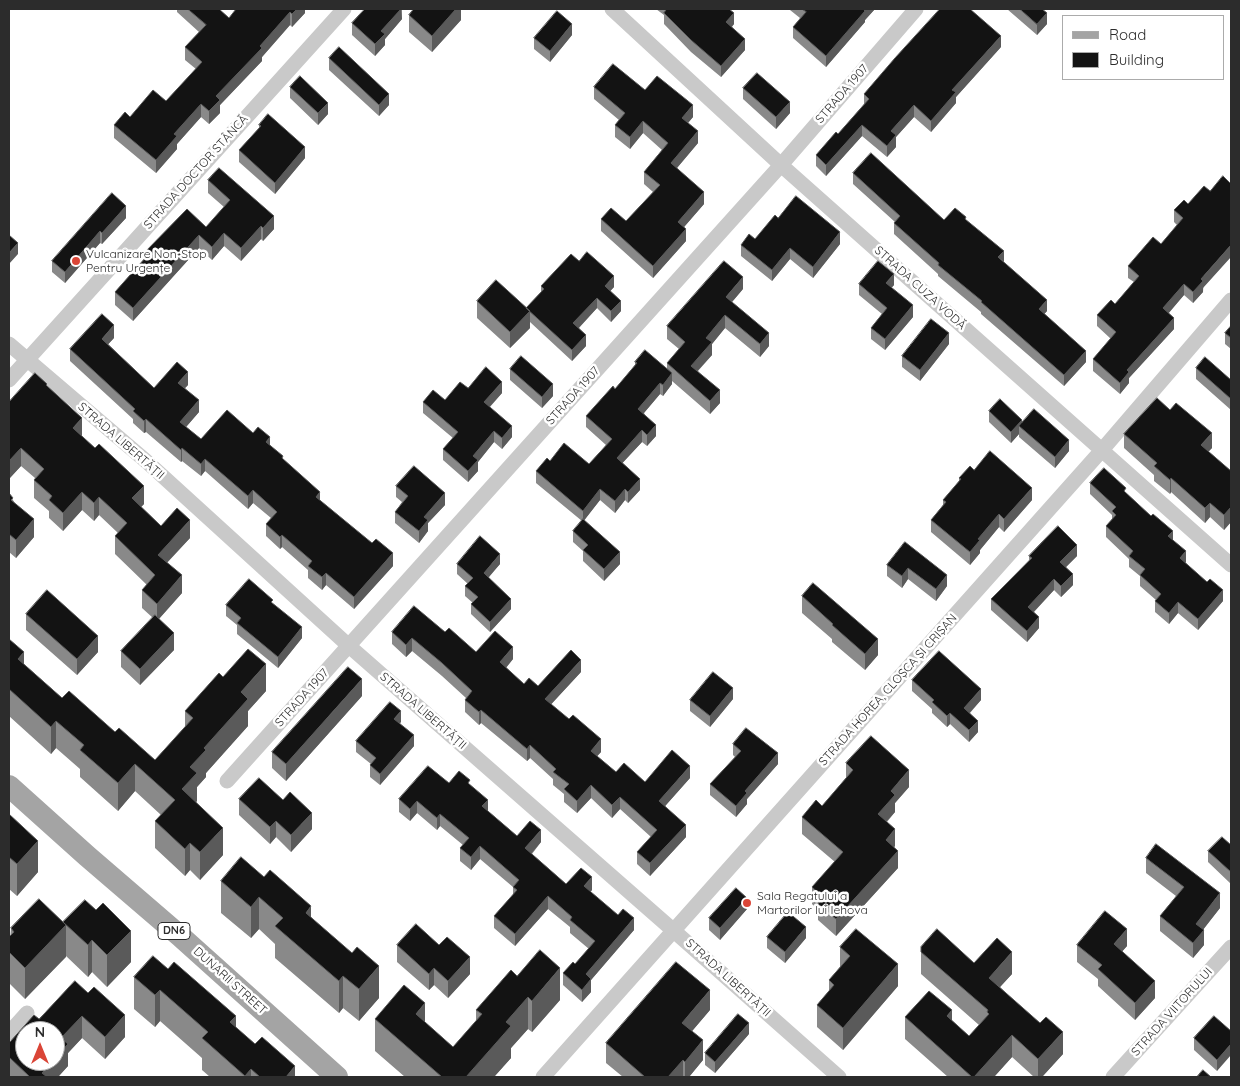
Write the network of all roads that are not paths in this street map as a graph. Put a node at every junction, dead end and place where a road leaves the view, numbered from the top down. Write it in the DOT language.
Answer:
graph roads {
  1 [pos="344,9"];
  2 [pos="612,9"];
  3 [pos="916,9"];
  4 [pos="781,165"];
  5 [pos="1231,300"];
  6 [pos="9,344"];
  7 [pos="27,360"];
  8 [pos="9,380"];
  9 [pos="1102,450"];
  10 [pos="1231,565"];
  11 [pos="349,646"];
  12 [pos="227,781"];
  13 [pos="9,786"];
  14 [pos="674,931"];
  15 [pos="1231,947"];
  16 [pos="27,1013"];
  17 [pos="9,1033"];
  18 [pos="337,1077"];
  19 [pos="542,1077"];
  20 [pos="838,1077"];
  21 [pos="1114,1077"];
  1 -- 7 [label="street, STRADA DOCTOR STÂNCĂ"];
  2 -- 4 [label="street, STRADA CUZA VODĂ"];
  3 -- 4 [label="street, STRADA 1907"];
  4 -- 9 [label="street, STRADA CUZA VODĂ"];
  4 -- 11 [label="street, STRADA 1907"];
  5 -- 9 [label="street, STRADA HOREA, CLOŞCA ŞI CRIŞAN"];
  6 -- 7 [label="street, STRADA LIBERTĂȚII"];
  7 -- 8 [label="street, STRADA DOCTOR STÂNCĂ"];
  7 -- 11 [label="street, STRADA LIBERTĂȚII"];
  9 -- 10 [label="street, STRADA CUZA VODĂ"];
  9 -- 14 [label="street, STRADA HOREA, CLOŞCA ŞI CRIŞAN"];
  11 -- 12 [label="street, STRADA 1907"];
  11 -- 14 [label="street, STRADA LIBERTĂȚII"];
  13 -- 18 [label="main road, DUNARII STREET / DN6"];
  14 -- 19 [label="street, STRADA HOREA, CLOŞCA ŞI CRIŞAN"];
  14 -- 20 [label="street, STRADA LIBERTĂȚII"];
  15 -- 21 [label="street, STRADA VIITORULUI"];
  16 -- 17 [label="street"];
}
